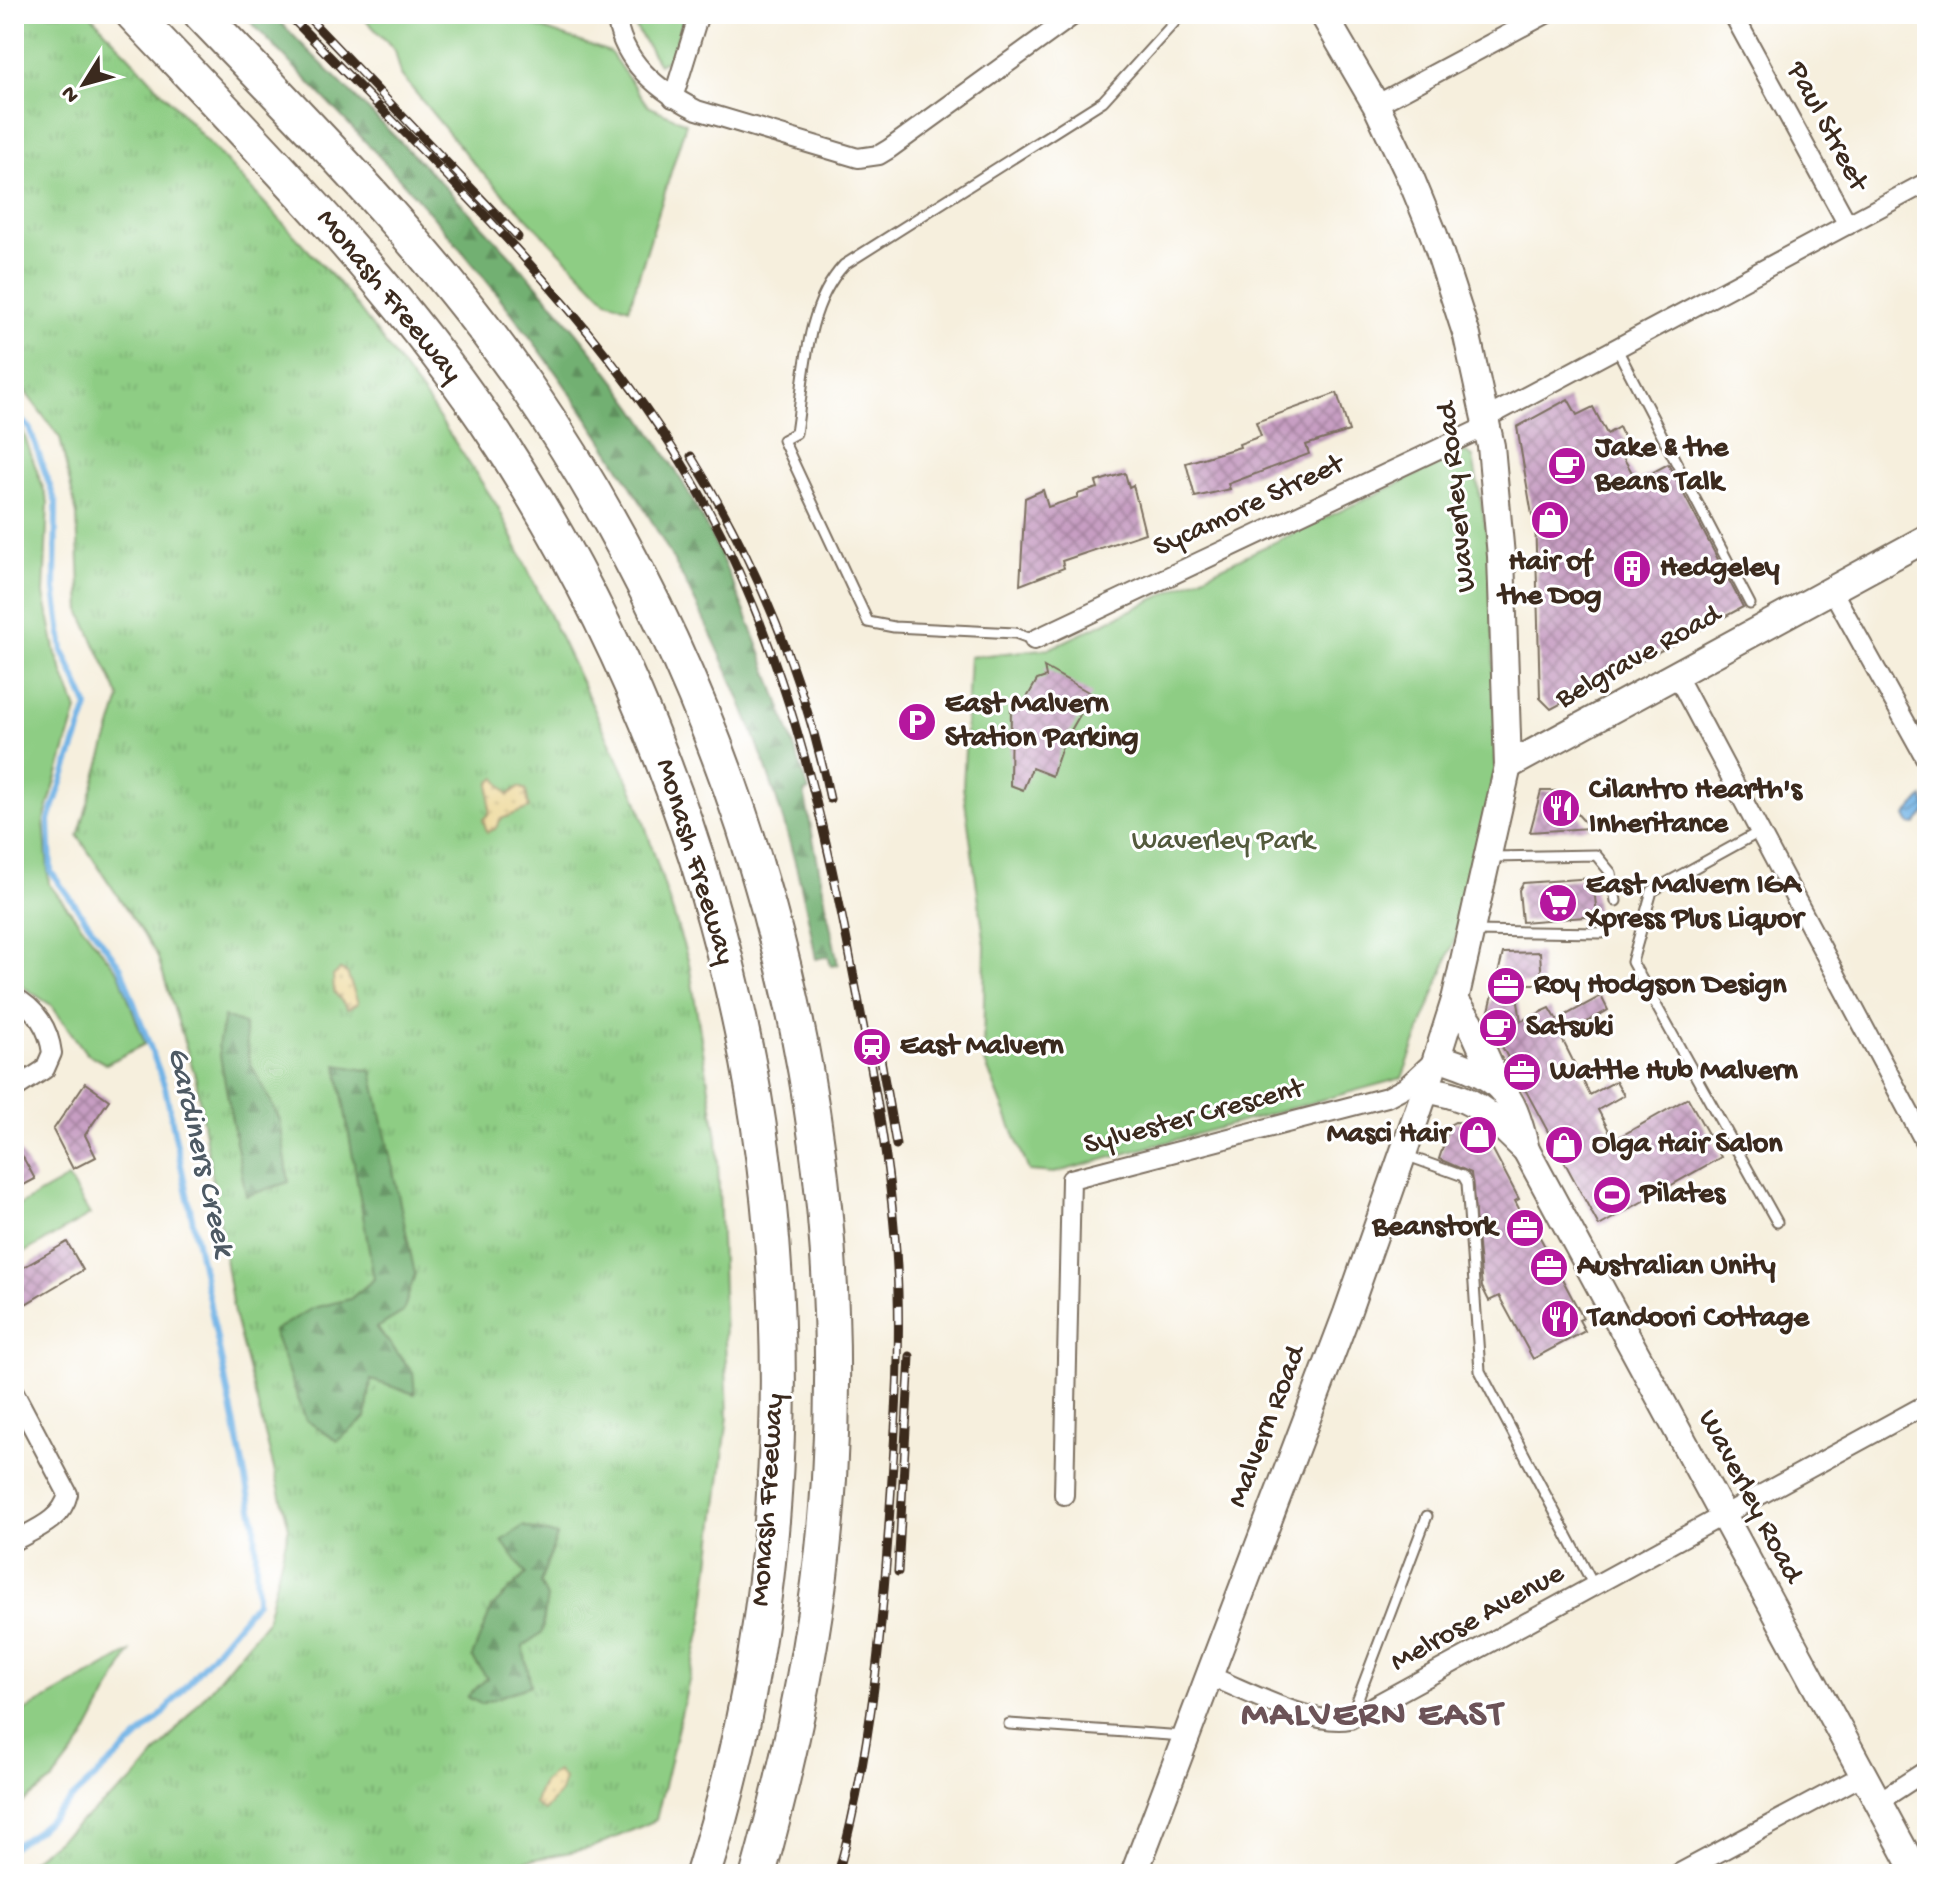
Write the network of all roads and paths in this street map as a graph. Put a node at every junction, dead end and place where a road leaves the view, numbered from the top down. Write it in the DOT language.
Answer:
graph roads {
  1 [pos="133,14"];
  2 [pos="201,14"];
  3 [pos="616,14"];
  4 [pos="699,14"];
  5 [pos="1075,14"];
  6 [pos="1182,14"];
  7 [pos="1323,14"];
  8 [pos="1546,14"];
  9 [pos="1733,14"];
  10 [pos="673,98"];
  11 [pos="1376,105"];
  12 [pos="1927,182"];
  13 [pos="1848,225"];
  14 [pos="1617,349"];
  15 [pos="1487,422"];
  16 [pos="1927,538"];
  17 [pos="1832,590"];
  18 [pos="1750,604"];
  19 [pos="1034,640"];
  20 [pos="1676,674"];
  21 [pos="1927,761"];
  22 [pos="1508,766"];
  23 [pos="1761,831"];
  24 [pos="1490,857"];
  25 [pos="1616,901"];
  26 [pos="1470,931"];
  27 [pos="1602,933"];
  28 [pos="14,997"];
  29 [pos="1455,1000"];
  30 [pos="1437,1057"];
  31 [pos="1497,1082"];
  32 [pos="14,1089"];
  33 [pos="1414,1089"];
  34 [pos="1927,1146"];
  35 [pos="1526,1150"];
  36 [pos="1402,1154"];
  37 [pos="1777,1222"];
  38 [pos="14,1392"];
  39 [pos="1927,1404"];
  40 [pos="1064,1495"];
  41 [pos="1427,1516"];
  42 [pos="1724,1517"];
  43 [pos="14,1541"];
  44 [pos="1595,1587"];
  45 [pos="1207,1675"];
  46 [pos="1350,1719"];
  47 [pos="1009,1724"];
  48 [pos="1187,1736"];
  49 [pos="1927,1770"];
  50 [pos="1863,1775"];
  51 [pos="1878,1802"];
  52 [pos="703,1874"];
  53 [pos="758,1874"];
  54 [pos="1134,1874"];
  55 [pos="1678,1874"];
  56 [pos="1917,1874"];
  1 -- 52 [label="highway, Monash Freeway"];
  2 -- 53 [label="highway, Monash Freeway"];
  3 -- 10 [label="street"];
  4 -- 10 [label="street"];
  5 -- 10 [label="street"];
  6 -- 19 [label="lane"];
  7 -- 11 [label="main road, Waverley Road"];
  8 -- 11 [label="street"];
  9 -- 13 [label="street, Paul Street"];
  11 -- 15 [label="main road, Waverley Road"];
  12 -- 13 [label="street, Sycamore Street"];
  13 -- 14 [label="street, Sycamore Street"];
  14 -- 15 [label="street, Sycamore Street"];
  14 -- 18 [label="lane"];
  15 -- 19 [label="street, Sycamore Street"];
  15 -- 22 [label="main road, Waverley Road"];
  16 -- 17 [label="main road, Belgrave Road"];
  17 -- 20 [label="main road, Belgrave Road"];
  17 -- 21 [label="street"];
  20 -- 22 [label="main road, Belgrave Road"];
  20 -- 23 [label="street"];
  22 -- 24 [label="main road, Waverley Road"];
  23 -- 34 [label="street"];
  23 -- 37 [label="lane"];
  24 -- 25 [label="lane"];
  24 -- 26 [label="main road, Waverley Road"];
  26 -- 27 [label="lane"];
  26 -- 29 [label="main road, Waverley Road"];
  28 -- 32 [label="street"];
  29 -- 30 [label="main road, Malvern Road"];
  29 -- 31 [label="main road, Waverley Road"];
  30 -- 31 [label="main road"];
  30 -- 33 [label="main road, Malvern Road"];
  31 -- 35 [label="main road, Waverley Road"];
  33 -- 35 [label="main road, Waverley Road"];
  33 -- 36 [label="main road, Malvern Road"];
  33 -- 40 [label="street, Sylvester Crescent"];
  35 -- 42 [label="main road, Waverley Road"];
  36 -- 44 [label="lane"];
  36 -- 45 [label="main road, Malvern Road"];
  38 -- 43 [label="street"];
  39 -- 42 [label="street, Melrose Avenue"];
  41 -- 46 [label="lane"];
  42 -- 44 [label="street, Melrose Avenue"];
  42 -- 50 [label="main road, Waverley Road"];
  44 -- 46 [label="street, Melrose Avenue"];
  45 -- 46 [label="street"];
  45 -- 48 [label="main road, Malvern Road"];
  47 -- 48 [label="lane"];
  48 -- 54 [label="main road, Malvern Road"];
  49 -- 51 [label="street"];
  50 -- 51 [label="main road, Waverley Road"];
  50 -- 55 [label="street"];
  51 -- 56 [label="main road, Waverley Road"];
}
